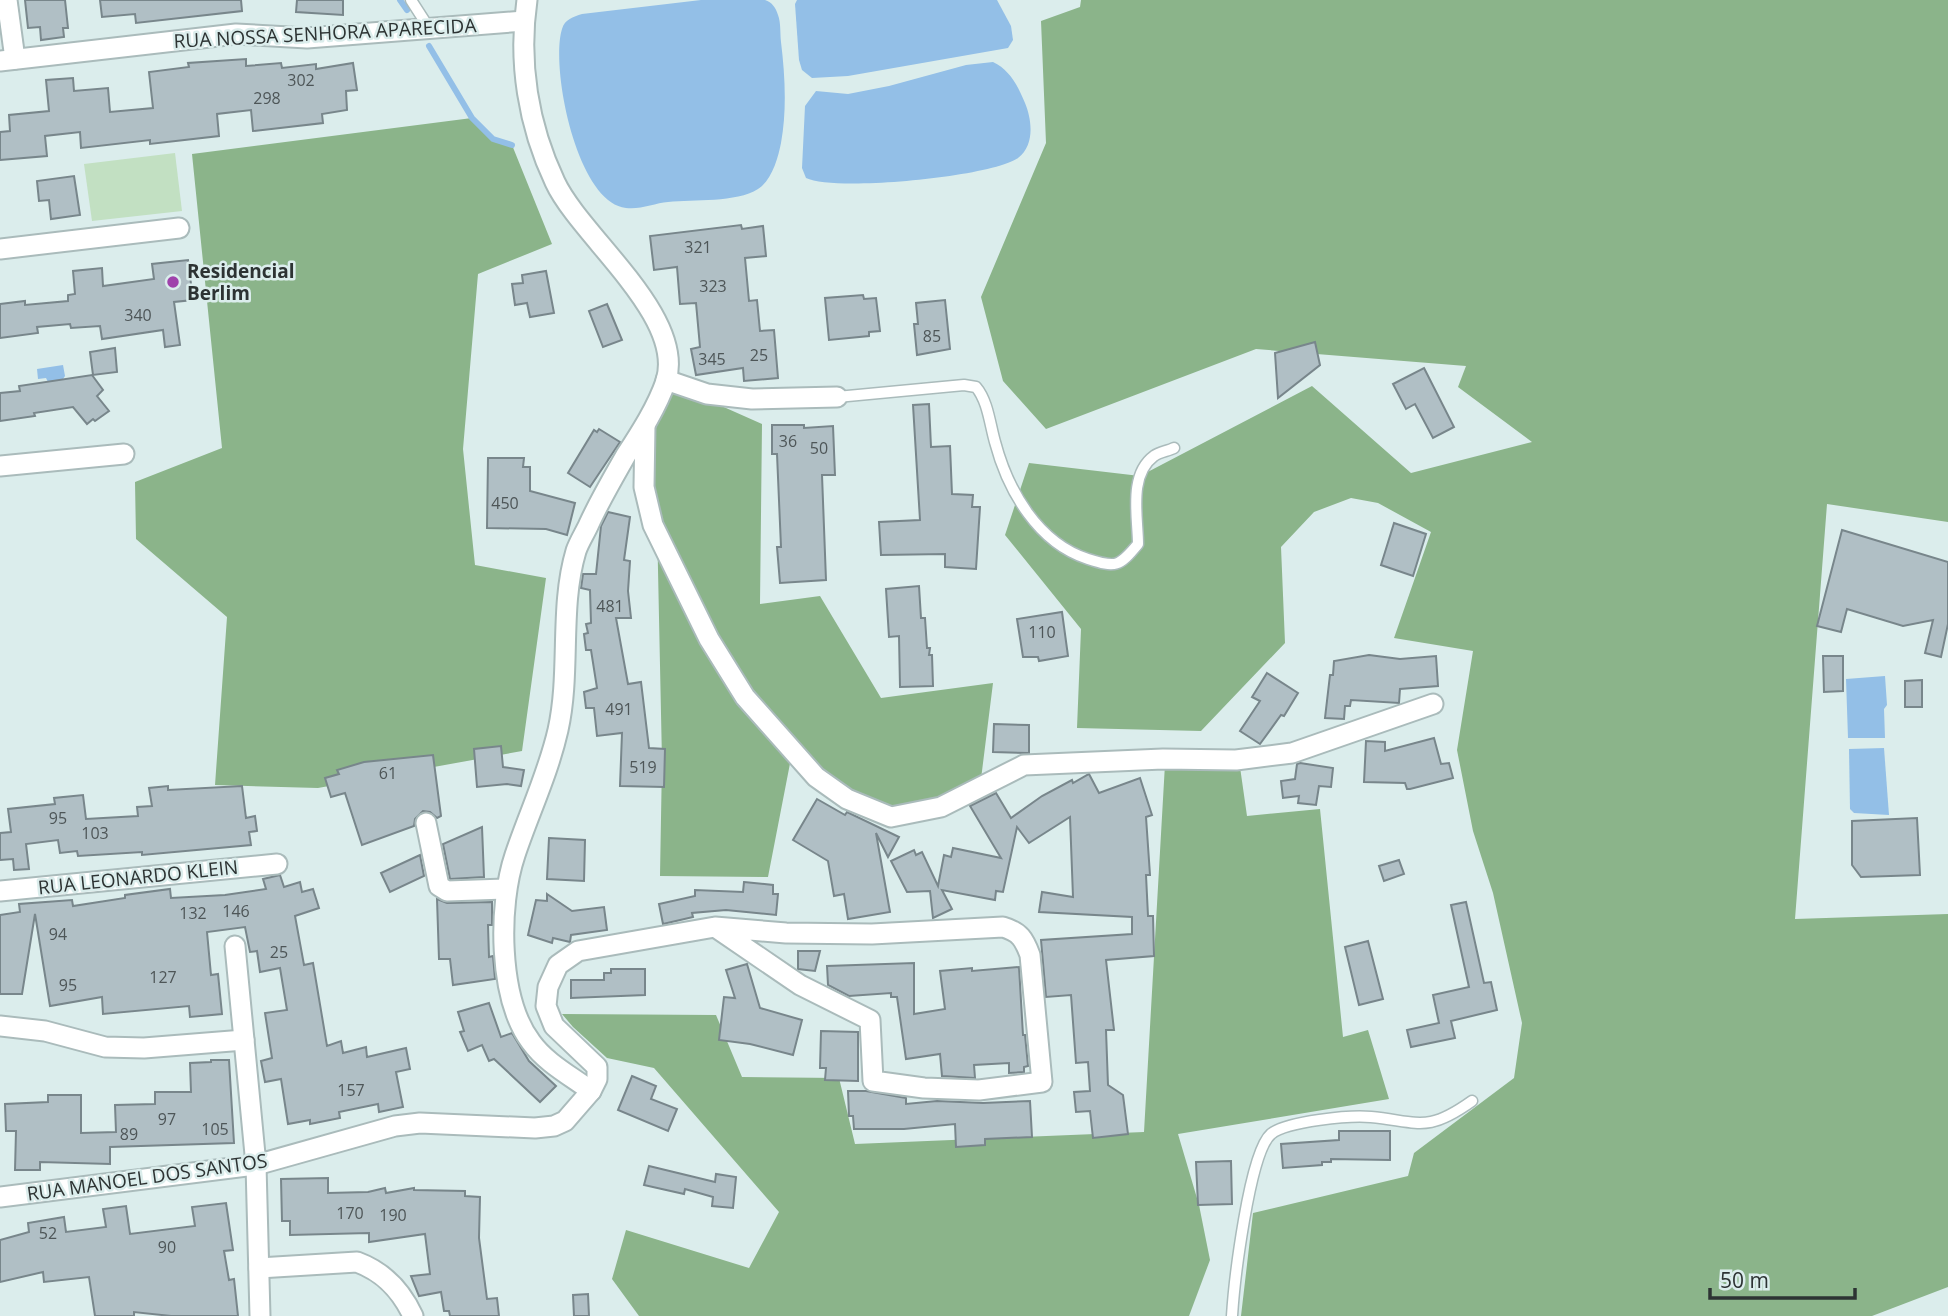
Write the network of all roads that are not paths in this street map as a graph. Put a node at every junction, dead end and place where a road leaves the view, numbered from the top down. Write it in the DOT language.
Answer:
graph roads {
  1 [pos="7,0"];
  2 [pos="411,0"];
  3 [pos="527,0"];
  4 [pos="524,21"];
  5 [pos="429,28"];
  6 [pos="8,60"];
  7 [pos="179,228"];
  8 [pos="0,249"];
  9 [pos="666,380"];
  10 [pos="837,397"];
  11 [pos="645,425"];
  12 [pos="1174,449"];
  13 [pos="124,454"];
  14 [pos="0,466"];
  15 [pos="1433,704"];
  16 [pos="425,823"];
  17 [pos="276,864"];
  18 [pos="505,889"];
  19 [pos="0,891"];
  20 [pos="715,927"];
  21 [pos="235,946"];
  22 [pos="0,1026"];
  23 [pos="244,1040"];
  24 [pos="592,1091"];
  25 [pos="1472,1101"];
  26 [pos="256,1165"];
  27 [pos="0,1198"];
  28 [pos="259,1268"];
  29 [pos="260,1316"];
  30 [pos="413,1316"];
  31 [pos="1232,1316"];
  1 -- 6 [label="street"];
  2 -- 5 [label="lane"];
  3 -- 4 [label="street"];
  4 -- 5 [label="street, RUA NOSSA SENHORA APARECIDA"];
  4 -- 9 [label="street"];
  5 -- 6 [label="street, RUA NOSSA SENHORA APARECIDA"];
  7 -- 8 [label="street"];
  9 -- 10 [label="street"];
  9 -- 11 [label="street"];
  10 -- 12 [label="lane"];
  11 -- 15 [label="street"];
  11 -- 18 [label="street"];
  13 -- 14 [label="street"];
  16 -- 18 [label="street"];
  17 -- 19 [label="street, RUA LEONARDO KLEIN"];
  18 -- 24 [label="street"];
  20 -- 20 [label="street"];
  20 -- 24 [label="street"];
  21 -- 23 [label="street"];
  22 -- 23 [label="street"];
  23 -- 26 [label="street"];
  24 -- 26 [label="street, RUA MANOEL DOS SANTOS"];
  25 -- 31 [label="lane"];
  26 -- 27 [label="street, RUA MANOEL DOS SANTOS"];
  26 -- 28 [label="street"];
  28 -- 29 [label="street"];
  28 -- 30 [label="street"];
}
